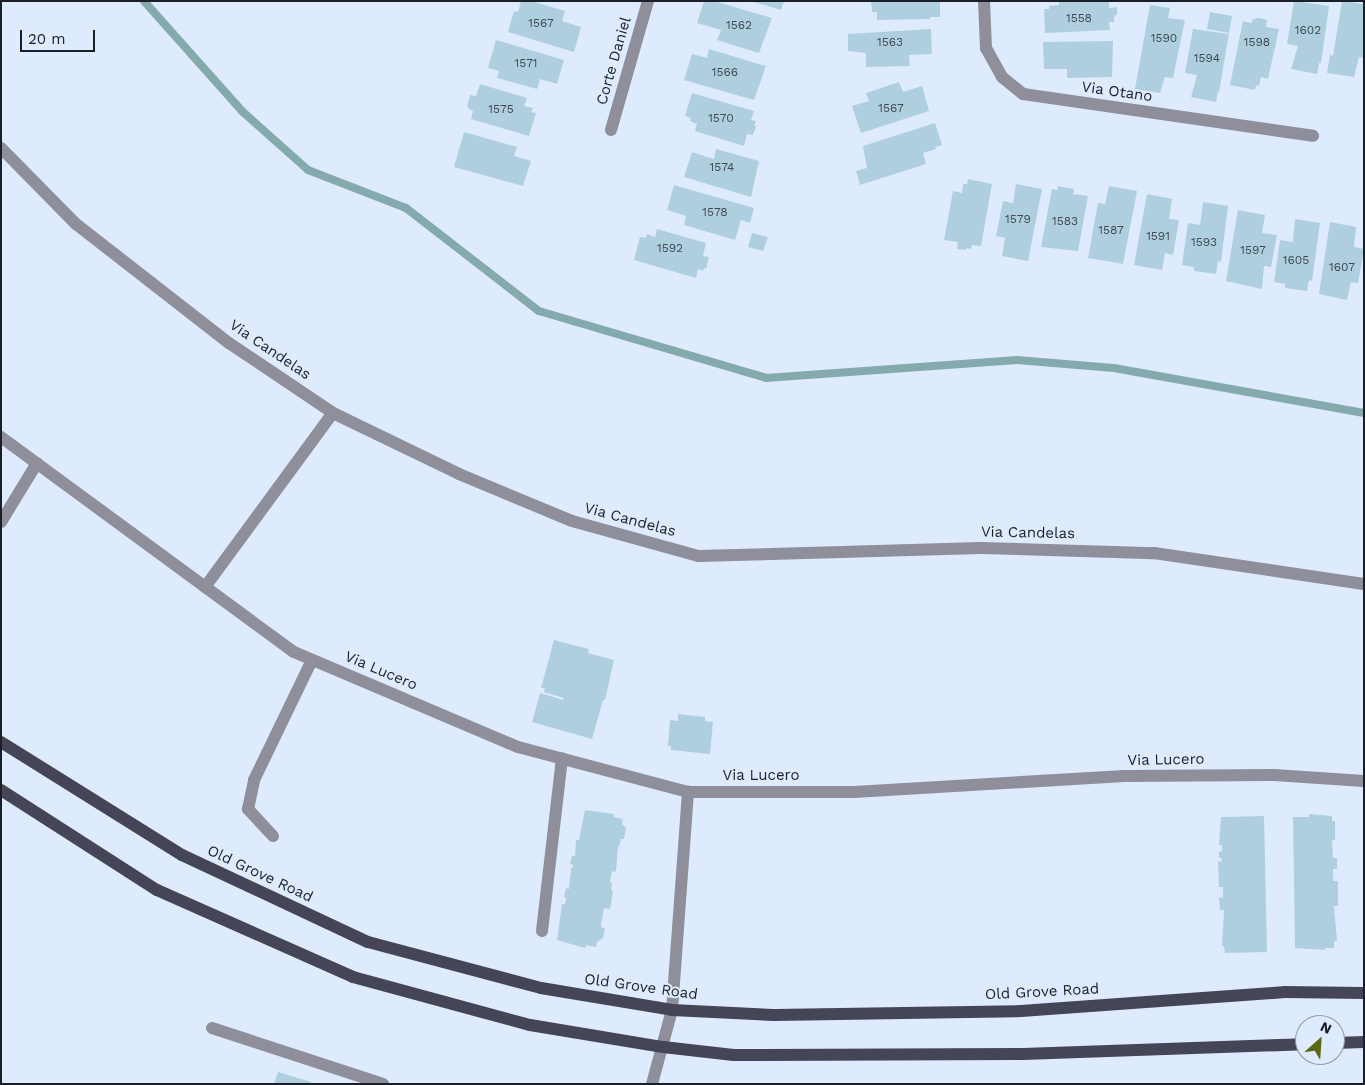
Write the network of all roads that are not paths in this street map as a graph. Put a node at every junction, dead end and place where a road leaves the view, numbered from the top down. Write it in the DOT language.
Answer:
graph roads {
  1 [pos="648,1"];
  2 [pos="984,1"];
  3 [pos="611,130"];
  4 [pos="1313,136"];
  5 [pos="1,148"];
  6 [pos="333,413"];
  7 [pos="1,437"];
  8 [pos="37,463"];
  9 [pos="1,522"];
  10 [pos="1364,584"];
  11 [pos="205,587"];
  12 [pos="312,660"];
  13 [pos="1,742"];
  14 [pos="562,758"];
  15 [pos="1364,780"];
  16 [pos="1,790"];
  17 [pos="688,792"];
  18 [pos="274,836"];
  19 [pos="542,931"];
  20 [pos="1364,994"];
  21 [pos="672,1010"];
  22 [pos="212,1028"];
  23 [pos="1364,1042"];
  24 [pos="1345,1043"];
  25 [pos="1295,1044"];
  26 [pos="663,1047"];
  27 [pos="383,1084"];
  28 [pos="652,1084"];
  1 -- 3 [label="street, Corte Daniel"];
  2 -- 4 [label="street, Via Otano"];
  5 -- 6 [label="street, Via Candelas"];
  6 -- 10 [label="street, Via Candelas"];
  6 -- 11 [label="street"];
  7 -- 8 [label="street, Via Lucero"];
  8 -- 9 [label="street"];
  8 -- 11 [label="street, Via Lucero"];
  11 -- 12 [label="street, Via Lucero"];
  12 -- 14 [label="street, Via Lucero"];
  12 -- 18 [label="street"];
  13 -- 21 [label="main road, Old Grove Road"];
  14 -- 17 [label="street, Via Lucero"];
  14 -- 19 [label="street"];
  15 -- 17 [label="street, Via Lucero"];
  16 -- 26 [label="main road"];
  17 -- 21 [label="street"];
  20 -- 21 [label="main road, Old Grove Road"];
  21 -- 26 [label="street"];
  22 -- 27 [label="street"];
  23 -- 24 [label="main road"];
  25 -- 26 [label="main road"];
  26 -- 28 [label="street"];
}
